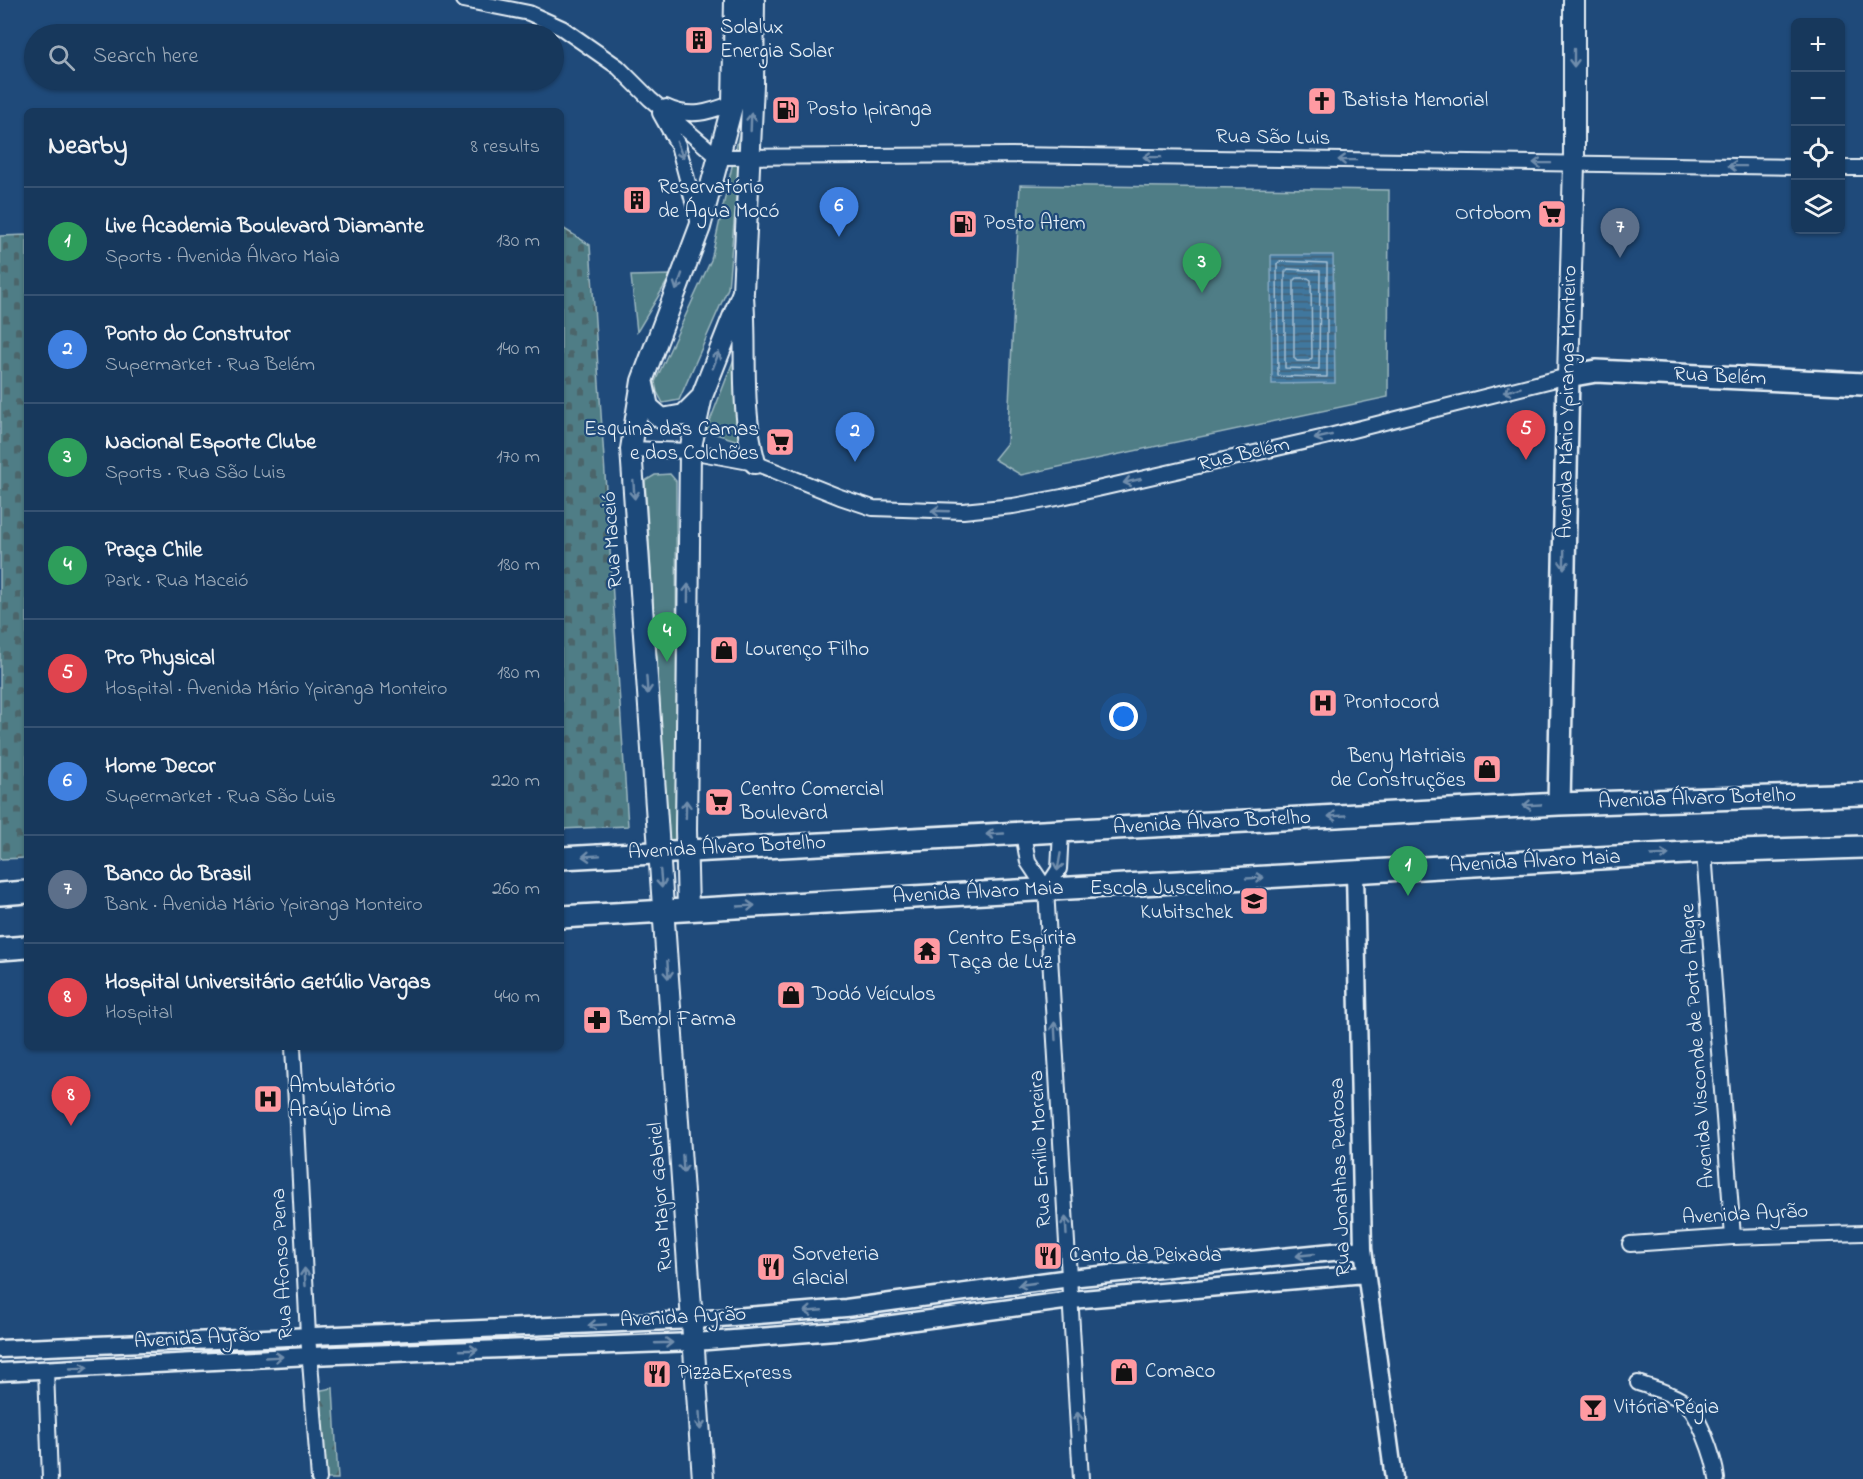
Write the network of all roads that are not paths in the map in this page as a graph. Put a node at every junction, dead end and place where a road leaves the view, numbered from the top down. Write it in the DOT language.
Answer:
graph roads {
  1 [pos="463,0"];
  2 [pos="735,0"];
  3 [pos="754,0"];
  4 [pos="1574,0"];
  5 [pos="555,24"];
  6 [pos="564,28"];
  7 [pos="650,99"];
  8 [pos="733,103"];
  9 [pos="718,157"];
  10 [pos="750,158"];
  11 [pos="1574,164"];
  12 [pos="1791,167"];
  13 [pos="1845,168"];
  14 [pos="1863,168"];
  15 [pos="700,227"];
  16 [pos="743,292"];
  17 [pos="1568,376"];
  18 [pos="642,381"];
  19 [pos="1863,384"];
  20 [pos="702,396"];
  21 [pos="631,449"];
  22 [pos="690,451"];
  23 [pos="755,463"];
  24 [pos="1863,794"];
  25 [pos="1560,804"];
  26 [pos="1061,831"];
  27 [pos="1023,833"];
  28 [pos="1863,847"];
  29 [pos="686,851"];
  30 [pos="659,852"];
  31 [pos="1704,852"];
  32 [pos="564,858"];
  33 [pos="1355,872"];
  34 [pos="1046,890"];
  35 [pos="24,892"];
  36 [pos="0,894"];
  37 [pos="688,910"];
  38 [pos="664,911"];
  39 [pos="564,917"];
  40 [pos="24,947"];
  41 [pos="0,949"];
  42 [pos="292,1050"];
  43 [pos="1863,1233"];
  44 [pos="1733,1237"];
  45 [pos="1630,1244"];
  46 [pos="1363,1249"];
  47 [pos="1365,1274"];
  48 [pos="1070,1278"];
  49 [pos="1071,1300"];
  50 [pos="846,1308"];
  51 [pos="694,1320"];
  52 [pos="848,1330"];
  53 [pos="308,1335"];
  54 [pos="695,1342"];
  55 [pos="0,1349"];
  56 [pos="310,1356"];
  57 [pos="46,1370"];
  58 [pos="0,1372"];
  59 [pos="1638,1383"];
  60 [pos="50,1479"];
  61 [pos="319,1479"];
  62 [pos="703,1479"];
  63 [pos="1081,1479"];
  64 [pos="1394,1479"];
  65 [pos="1717,1479"];
  1 -- 5 [label="street"];
  2 -- 8 [label="main road, Rua Maceió"];
  10 -- 3 [label="main road, one-way"];
  4 -- 11 [label="main road, Avenida Mário Ypiranga Monteiro, one-way"];
  6 -- 7 [label="street"];
  7 -- 8 [label="street"];
  7 -- 9 [label="street"];
  7 -- 15 [label="street, one-way"];
  8 -- 9 [label="main road, Rua Maceió"];
  9 -- 10 [label="street, Rua São Luis"];
  9 -- 15 [label="main road, Rua Maceió"];
  11 -- 10 [label="street, Rua São Luis, one-way"];
  10 -- 16 [label="main road"];
  12 -- 11 [label="street, Rua São Luis, one-way"];
  11 -- 17 [label="main road, Avenida Mário Ypiranga Monteiro"];
  13 -- 14 [label="street"];
  15 -- 18 [label="main road, Rua Maceió, one-way"];
  20 -- 16 [label="main road, one-way"];
  16 -- 23 [label="main road"];
  17 -- 19 [label="main road, Rua Belém"];
  17 -- 23 [label="street, Rua Belém, one-way"];
  17 -- 25 [label="main road, Avenida Mário Ypiranga Monteiro, one-way"];
  18 -- 20 [label="main road"];
  18 -- 21 [label="main road, Rua Maceió"];
  20 -- 22 [label="main road"];
  21 -- 22 [label="street, Rua Belém"];
  21 -- 30 [label="main road, Rua Maceió, one-way"];
  22 -- 23 [label="street, Rua Belém"];
  29 -- 22 [label="main road, one-way"];
  24 -- 25 [label="main road, Avenida Álvaro Botelho"];
  25 -- 26 [label="main road, Avenida Álvaro Botelho, one-way"];
  26 -- 27 [label="main road, Avenida Álvaro Botelho"];
  26 -- 34 [label="street, one-way"];
  27 -- 29 [label="main road, Avenida Álvaro Botelho, one-way"];
  27 -- 34 [label="street, Rua Emílio Moreira"];
  28 -- 31 [label="main road, Avenida Álvaro Maia"];
  29 -- 30 [label="main road, Avenida Álvaro Botelho"];
  29 -- 37 [label="main road"];
  30 -- 32 [label="main road, Avenida Álvaro Botelho, one-way"];
  30 -- 38 [label="main road, Rua Maceió, one-way"];
  33 -- 31 [label="main road, Avenida Álvaro Maia, one-way"];
  31 -- 44 [label="street, Avenida Visconde de Porto Alegre"];
  34 -- 33 [label="main road, Avenida Álvaro Maia, one-way"];
  33 -- 46 [label="street, Rua Jonathas Pedrosa"];
  37 -- 34 [label="main road, Avenida Álvaro Maia, one-way"];
  48 -- 34 [label="street, Rua Emílio Moreira, one-way"];
  35 -- 36 [label="main road"];
  37 -- 38 [label="main road, Avenida Álvaro Maia"];
  38 -- 39 [label="main road, Avenida Álvaro Maia"];
  38 -- 51 [label="main road, Rua Major Gabriel, one-way"];
  40 -- 41 [label="main road"];
  53 -- 42 [label="street, Rua Afonso Pena, one-way"];
  43 -- 44 [label="street, Avenida Ayrão"];
  44 -- 45 [label="street, Avenida Ayrão"];
  46 -- 47 [label="street, Rua Jonathas Pedrosa"];
  46 -- 48 [label="street, Avenida Ayrão, one-way"];
  47 -- 49 [label="street, Avenida Ayrão"];
  47 -- 64 [label="street, Rua Jonathas Pedrosa"];
  48 -- 49 [label="street, Rua Emílio Moreira"];
  48 -- 50 [label="street, Avenida Ayrão, one-way"];
  49 -- 52 [label="street, Avenida Ayrão"];
  63 -- 49 [label="street, Rua Emílio Moreira, one-way"];
  50 -- 51 [label="street, Avenida Ayrão, one-way"];
  50 -- 52 [label="street"];
  51 -- 53 [label="street, Avenida Ayrão, one-way"];
  51 -- 54 [label="main road, Rua Major Gabriel"];
  52 -- 54 [label="street, Avenida Ayrão"];
  53 -- 55 [label="street, Avenida Ayrão"];
  53 -- 56 [label="street, Rua Afonso Pena"];
  56 -- 54 [label="street, Avenida Ayrão, one-way"];
  54 -- 62 [label="main road, Rua Major Gabriel, one-way"];
  57 -- 56 [label="street, Avenida Ayrão, one-way"];
  56 -- 61 [label="street, Rua Afonso Pena"];
  57 -- 58 [label="street, Avenida Ayrão"];
  57 -- 60 [label="street"];
  59 -- 65 [label="street"];
}
